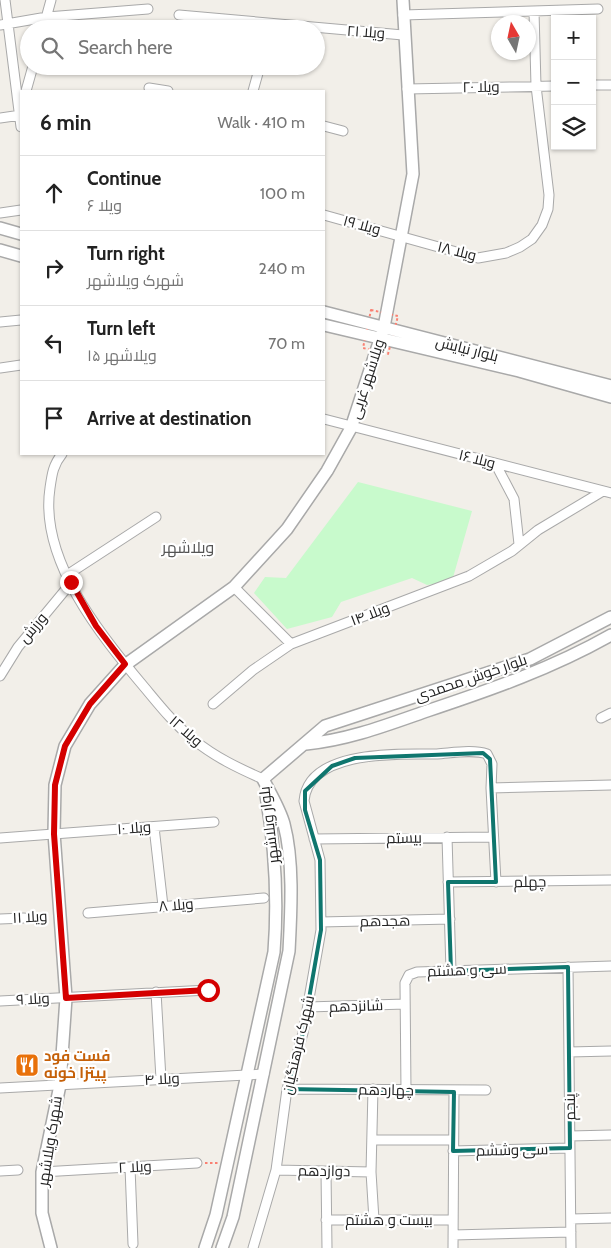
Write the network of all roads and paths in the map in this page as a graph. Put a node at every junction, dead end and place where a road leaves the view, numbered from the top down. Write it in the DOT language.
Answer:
graph roads {
  1 [pos="5,0"];
  2 [pos="51,0"];
  3 [pos="403,0"];
  4 [pos="148,9"];
  5 [pos="598,9"];
  6 [pos="534,11"];
  7 [pos="179,15"];
  8 [pos="403,15"];
  9 [pos="47,17"];
  10 [pos="29,20"];
  11 [pos="46,20"];
  12 [pos="217,20"];
  13 [pos="20,21"];
  14 [pos="4,24"];
  15 [pos="325,30"];
  16 [pos="403,35"];
  17 [pos="30,75"];
  18 [pos="258,75"];
  19 [pos="611,84"];
  20 [pos="596,85"];
  21 [pos="536,86"];
  22 [pos="551,86"];
  23 [pos="149,88"];
  24 [pos="407,88"];
  25 [pos="26,90"];
  26 [pos="162,90"];
  27 [pos="254,90"];
  28 [pos="20,109"];
  29 [pos="20,114"];
  30 [pos="0,118"];
  31 [pos="325,126"];
  32 [pos="343,132"];
  33 [pos="20,210"];
  34 [pos="0,213"];
  35 [pos="325,215"];
  36 [pos="0,228"];
  37 [pos="20,234"];
  38 [pos="401,236"];
  39 [pos="0,250"];
  40 [pos="20,256"];
  41 [pos="325,312"];
  42 [pos="20,320"];
  43 [pos="0,322"];
  44 [pos="325,325"];
  45 [pos="382,332"];
  46 [pos="20,365"];
  47 [pos="520,367"];
  48 [pos="0,368"];
  49 [pos="611,386"];
  50 [pos="611,397"];
  51 [pos="325,419"];
  52 [pos="351,428"];
  53 [pos="61,455"];
  54 [pos="495,464"];
  55 [pos="607,492"];
  56 [pos="156,517"];
  57 [pos="519,544"];
  58 [pos="69,578"];
  59 [pos="234,587"];
  60 [pos="611,617"];
  61 [pos="611,634"];
  62 [pos="291,644"];
  63 [pos="125,664"];
  64 [pos="0,676"];
  65 [pos="453,685"];
  66 [pos="458,701"];
  67 [pos="213,704"];
  68 [pos="611,713"];
  69 [pos="601,718"];
  70 [pos="306,744"];
  71 [pos="263,779"];
  72 [pos="611,785"];
  73 [pos="491,788"];
  74 [pos="214,822"];
  75 [pos="154,827"];
  76 [pos="54,834"];
  77 [pos="447,837"];
  78 [pos="494,837"];
  79 [pos="0,838"];
  80 [pos="314,839"];
  81 [pos="611,880"];
  82 [pos="448,882"];
  83 [pos="496,882"];
  84 [pos="264,898"];
  85 [pos="163,906"];
  86 [pos="88,913"];
  87 [pos="61,916"];
  88 [pos="24,918"];
  89 [pos="0,919"];
  90 [pos="450,919"];
  91 [pos="320,922"];
  92 [pos="568,966"];
  93 [pos="611,966"];
  94 [pos="451,971"];
  95 [pos="208,990"];
  96 [pos="156,992"];
  97 [pos="66,998"];
  98 [pos="0,1001"];
  99 [pos="405,1004"];
  100 [pos="308,1007"];
  101 [pos="569,1052"];
  102 [pos="611,1052"];
  103 [pos="246,1074"];
  104 [pos="264,1074"];
  105 [pos="161,1079"];
  106 [pos="60,1085"];
  107 [pos="0,1088"];
  108 [pos="286,1089"];
  109 [pos="373,1089"];
  110 [pos="406,1090"];
  111 [pos="486,1090"];
  112 [pos="454,1092"];
  113 [pos="611,1135"];
  114 [pos="570,1136"];
  115 [pos="372,1140"];
  116 [pos="453,1140"];
  117 [pos="570,1148"];
  118 [pos="453,1152"];
  119 [pos="197,1163"];
  120 [pos="228,1163"];
  121 [pos="130,1168"];
  122 [pos="18,1170"];
  123 [pos="276,1170"];
  124 [pos="0,1171"];
  125 [pos="42,1172"];
  126 [pos="326,1172"];
  127 [pos="372,1172"];
  128 [pos="611,1218"];
  129 [pos="571,1219"];
  130 [pos="326,1220"];
  131 [pos="374,1220"];
  132 [pos="452,1220"];
  133 [pos="571,1232"];
  134 [pos="453,1235"];
  135 [pos="133,1244"];
  136 [pos="51,1248"];
  137 [pos="205,1248"];
  138 [pos="222,1248"];
  139 [pos="253,1248"];
  140 [pos="327,1248"];
  141 [pos="453,1248"];
  142 [pos="571,1248"];
  1 -- 14 [label="street"];
  2 -- 9 [label="street"];
  3 -- 8 [label="street, ویلاشهر غربی"];
  4 -- 9 [label="street"];
  5 -- 6 [label="street"];
  6 -- 8 [label="street"];
  6 -- 21 [label="street, ویلا ۱۸"];
  7 -- 12 [label="street, ویلا ۲۱"];
  8 -- 16 [label="street, ویلاشهر غربی"];
  9 -- 10 [label="street"];
  9 -- 11 [label="street"];
  13 -- 14 [label="street"];
  14 -- 28 [label="street"];
  15 -- 16 [label="street, ویلا ۲۱"];
  16 -- 24 [label="street, ویلاشهر غربی"];
  17 -- 25 [label="street"];
  18 -- 27 [label="street"];
  19 -- 20 [label="street"];
  21 -- 22 [label="street, ویلا ۲۰"];
  21 -- 24 [label="street, ویلا ۲۰"];
  21 -- 38 [label="street, ویلا ۱۸"];
  23 -- 26 [label="street"];
  24 -- 38 [label="street, ویلاشهر غربی"];
  29 -- 30 [label="street"];
  31 -- 32 [label="street"];
  33 -- 34 [label="street"];
  35 -- 38 [label="street, ۱۹ ویلا"];
  36 -- 37 [label="street"];
  38 -- 45 [label="street, ویلاشهر غربی"];
  39 -- 40 [label="street"];
  41 -- 45 [label="street, بلوار نیایش"];
  42 -- 43 [label="street"];
  44 -- 45 [label="street, بلوار نیایش"];
  45 -- 47 [label="street, بلوار نیایش"];
  45 -- 52 [label="street, ویلاشهر غربی"];
  46 -- 48 [label="street"];
  47 -- 49 [label="street, بلوار نیایش"];
  47 -- 50 [label="street, بلوار نیایش"];
  51 -- 52 [label="street, ۱۶ ویلا"];
  52 -- 54 [label="street, ۱۶ ویلا"];
  52 -- 59 [label="street, ویلاشهر غربی"];
  53 -- 58 [label="street, ویلا ۱۲"];
  54 -- 55 [label="street, ۱۶ ویلا"];
  54 -- 57 [label="street"];
  55 -- 57 [label="street, ۱۴ ویلا"];
  56 -- 58 [label="street, ورزش"];
  57 -- 62 [label="street, ۱۴ ویلا"];
  58 -- 63 [label="street, ویلا ۱۲"];
  58 -- 64 [label="street, ورزش"];
  59 -- 62 [label="street"];
  59 -- 63 [label="street, ویلاشهر غربی"];
  60 -- 65 [label="street, بلوار خوش محمدی"];
  61 -- 66 [label="street, بلوار خوش محمدی"];
  62 -- 67 [label="street, ۱۴ ویلا"];
  63 -- 71 [label="street, ویلا ۱۲"];
  63 -- 76 [label="street, شهرک ویلاشهر"];
  65 -- 66 [label="street"];
  65 -- 70 [label="street, بلوار خوش محمدی"];
  66 -- 70 [label="street, بلوار خوش محمدی"];
  68 -- 69 [label="street"];
  70 -- 71 [label="street"];
  71 -- 103 [label="street, بلوار ویلاشهر"];
  71 -- 104 [label="street, بلوار ویلاشهر"];
  72 -- 73 [label="street"];
  73 -- 78 [label="street"];
  73 -- 80 [label="street, شهرک فرهنگیان"];
  74 -- 75 [label="street, ۱۰ ویلا"];
  75 -- 76 [label="street, ۱۰ ویلا"];
  75 -- 85 [label="street"];
  76 -- 79 [label="street, ۱۰ ویلا"];
  76 -- 87 [label="street, شهرک ویلاشهر"];
  77 -- 78 [label="street, بیستم"];
  77 -- 80 [label="street, بیستم"];
  77 -- 82 [label="street"];
  78 -- 83 [label="street"];
  80 -- 91 [label="street, شهرک فرهنگیان"];
  81 -- 83 [label="street, چهلم"];
  82 -- 83 [label="street, چهلم"];
  82 -- 90 [label="street"];
  84 -- 85 [label="street, ویلا ۸"];
  85 -- 86 [label="street, ویلا ۸"];
  87 -- 88 [label="path, ۱۱ ویلا"];
  87 -- 97 [label="street, شهرک ویلاشهر"];
  88 -- 89 [label="street, ۱۱ ویلا"];
  90 -- 91 [label="street, هجدهم"];
  90 -- 94 [label="street"];
  91 -- 100 [label="street, شهرک فرهنگیان"];
  92 -- 93 [label="street, سی و هشتم"];
  92 -- 94 [label="street, سی و هشتم"];
  92 -- 101 [label="street, پنجم"];
  94 -- 99 [label="street, سی و هشتم"];
  95 -- 96 [label="street, ۹ ویلا"];
  96 -- 97 [label="street, ۹ ویلا"];
  96 -- 105 [label="street"];
  97 -- 98 [label="street, ۹ ویلا"];
  97 -- 106 [label="street, شهرک ویلاشهر"];
  99 -- 100 [label="street, شانزدهم"];
  99 -- 110 [label="street, سی و هشتم"];
  100 -- 108 [label="street, شهرک فرهنگیان"];
  101 -- 102 [label="street"];
  101 -- 114 [label="street, پنجم"];
  103 -- 104 [label="street, ۴ ویلا"];
  103 -- 105 [label="street, ۴ ویلا"];
  103 -- 120 [label="street, بلوار ویلاشهر"];
  104 -- 138 [label="street, بلوار ویلاشهر"];
  105 -- 106 [label="street, ۴ ویلا"];
  106 -- 107 [label="street, ۴ ویلا"];
  106 -- 125 [label="street, شهرک ویلاشهر"];
  108 -- 109 [label="street, چهاردهم"];
  108 -- 123 [label="street, شهرک فرهنگیان"];
  109 -- 110 [label="street, چهاردهم"];
  109 -- 115 [label="street"];
  110 -- 112 [label="street, چهاردهم"];
  111 -- 112 [label="street, چهاردهم"];
  112 -- 116 [label="street"];
  113 -- 114 [label="street"];
  114 -- 117 [label="street, پنجم"];
  115 -- 116 [label="street"];
  115 -- 127 [label="street"];
  116 -- 118 [label="street"];
  117 -- 118 [label="street, سی وششم"];
  117 -- 129 [label="street, پنجم"];
  118 -- 132 [label="street"];
  119 -- 120 [label="path"];
  119 -- 121 [label="street, ۲ ویلا"];
  120 -- 137 [label="street, بلوار ویلاشهر"];
  121 -- 125 [label="street, ۲ ویلا"];
  121 -- 135 [label="street"];
  122 -- 124 [label="street"];
  123 -- 126 [label="street, دوازدهم"];
  123 -- 139 [label="street, شهرک فرهنگیان"];
  125 -- 136 [label="street, شهرک ویلاشهر"];
  126 -- 127 [label="street, دوازدهم"];
  126 -- 130 [label="street"];
  127 -- 131 [label="street"];
  128 -- 129 [label="street"];
  129 -- 133 [label="street, پنجم"];
  130 -- 131 [label="street, بیست و هشتم"];
  130 -- 140 [label="street"];
  131 -- 132 [label="street, بیست و هشتم"];
  132 -- 134 [label="street"];
  133 -- 134 [label="street"];
  133 -- 142 [label="street, پنجم"];
  134 -- 141 [label="street"];
}
